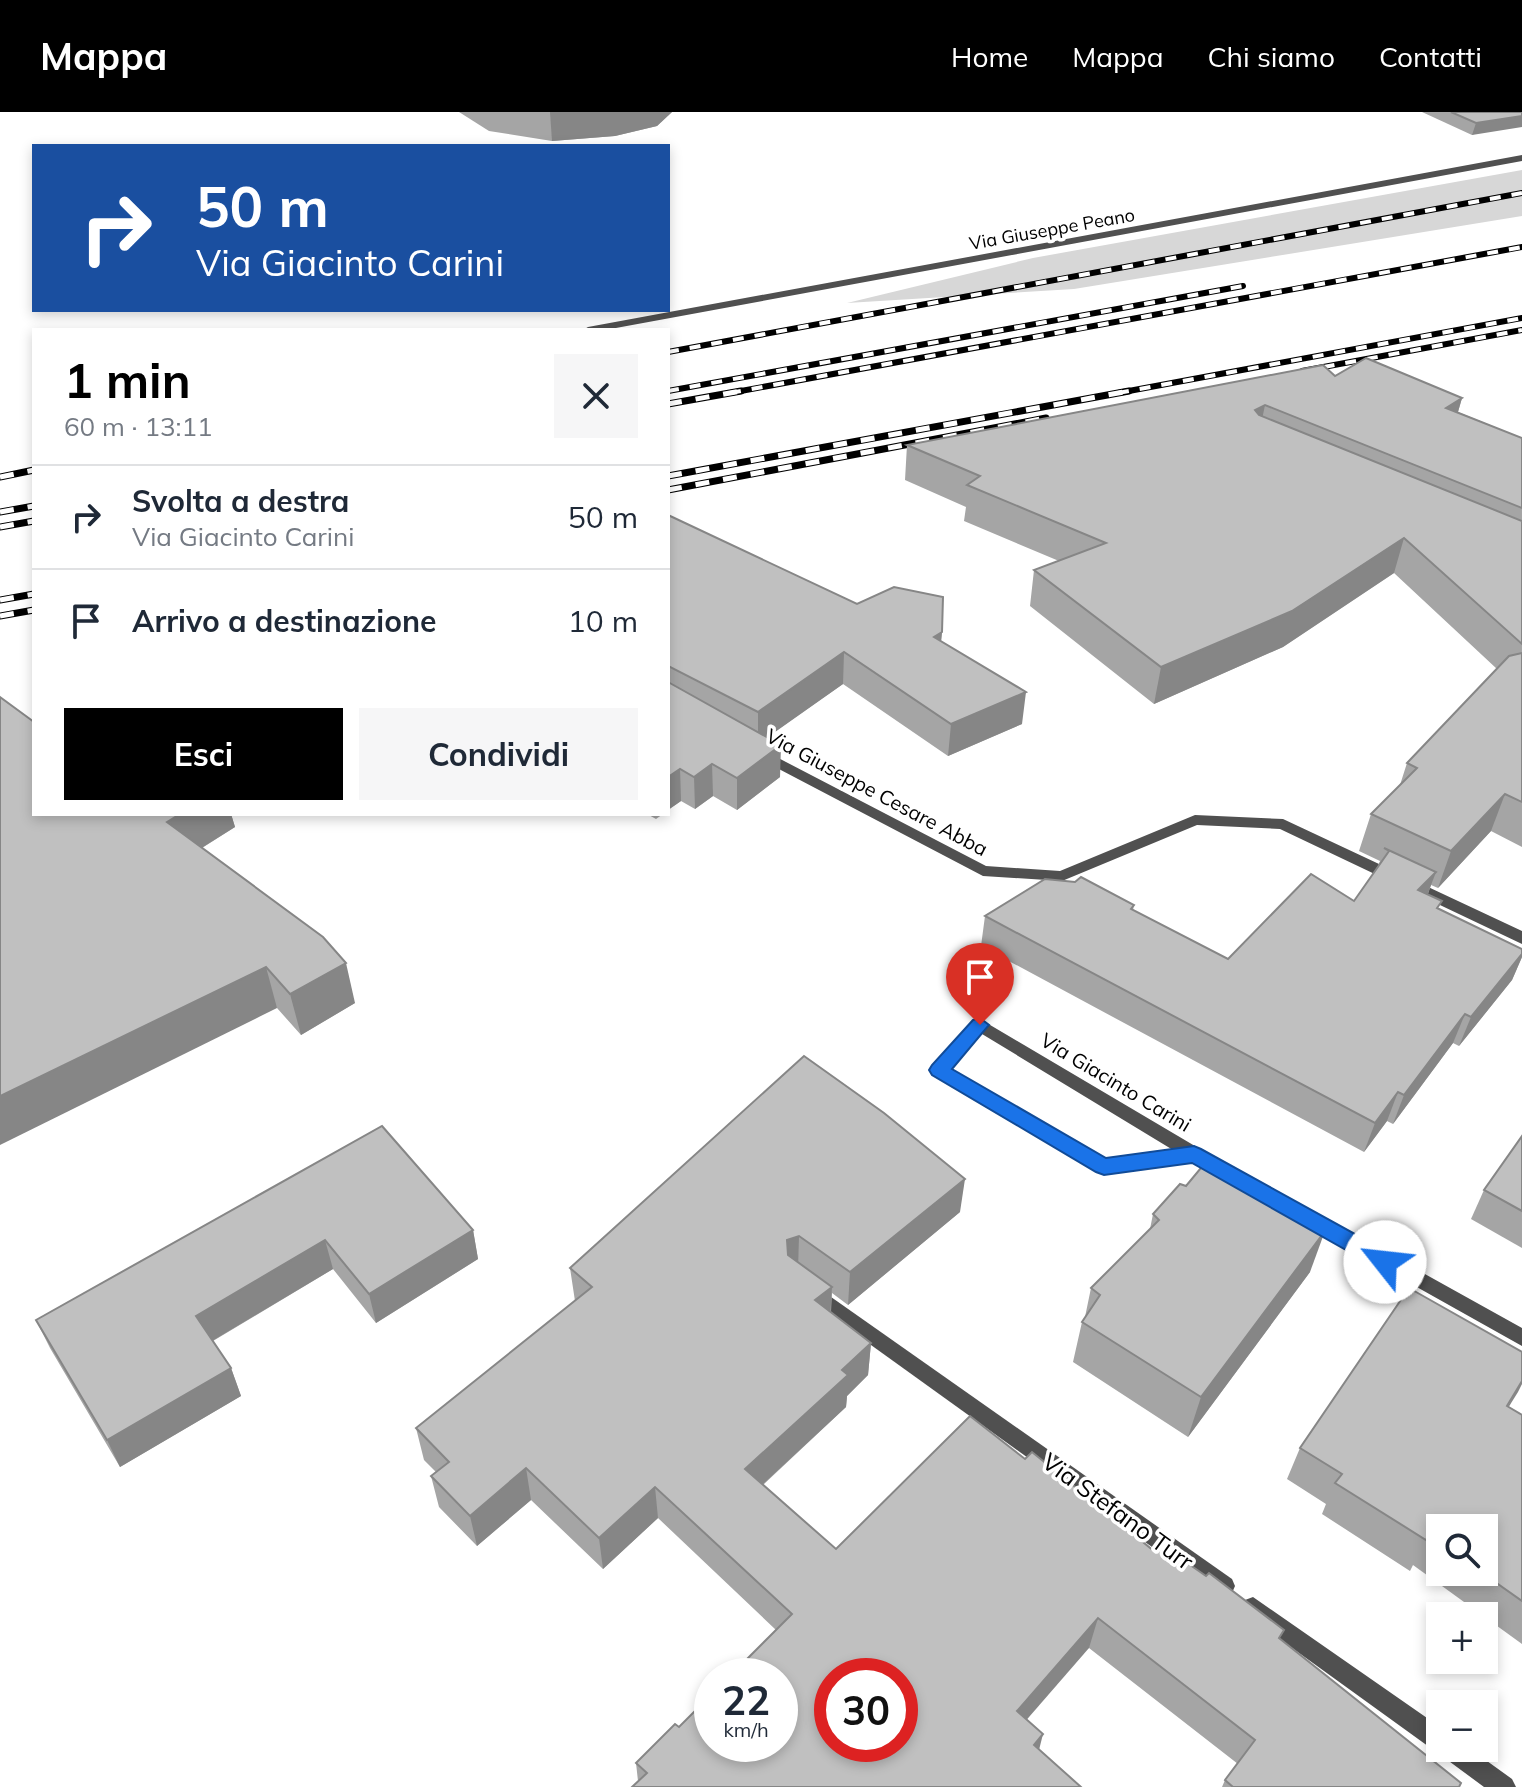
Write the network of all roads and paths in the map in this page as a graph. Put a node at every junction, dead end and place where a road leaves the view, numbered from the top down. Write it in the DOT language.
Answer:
graph roads {
  1 [pos="1522,158"];
  2 [pos="599,328"];
  3 [pos="750,748"];
  4 [pos="1522,938"];
  5 [pos="1194,1154"];
  6 [pos="796,1280"];
  7 [pos="1522,1338"];
  8 [pos="1426,1731"];
  9 [pos="1469,1762"];
  10 [pos="1504,1787"];
  1 -- 2 [label="street, Via Giuseppe Peano"];
  3 -- 4 [label="street, Via Giuseppe Cesare Abba"];
  5 -- 5 [label="street, Via Giacinto Carini"];
  5 -- 7 [label="street, Via Giacinto Carini"];
  6 -- 8 [label="street, Via Stefano Turr"];
  9 -- 10 [label="street"];
}
